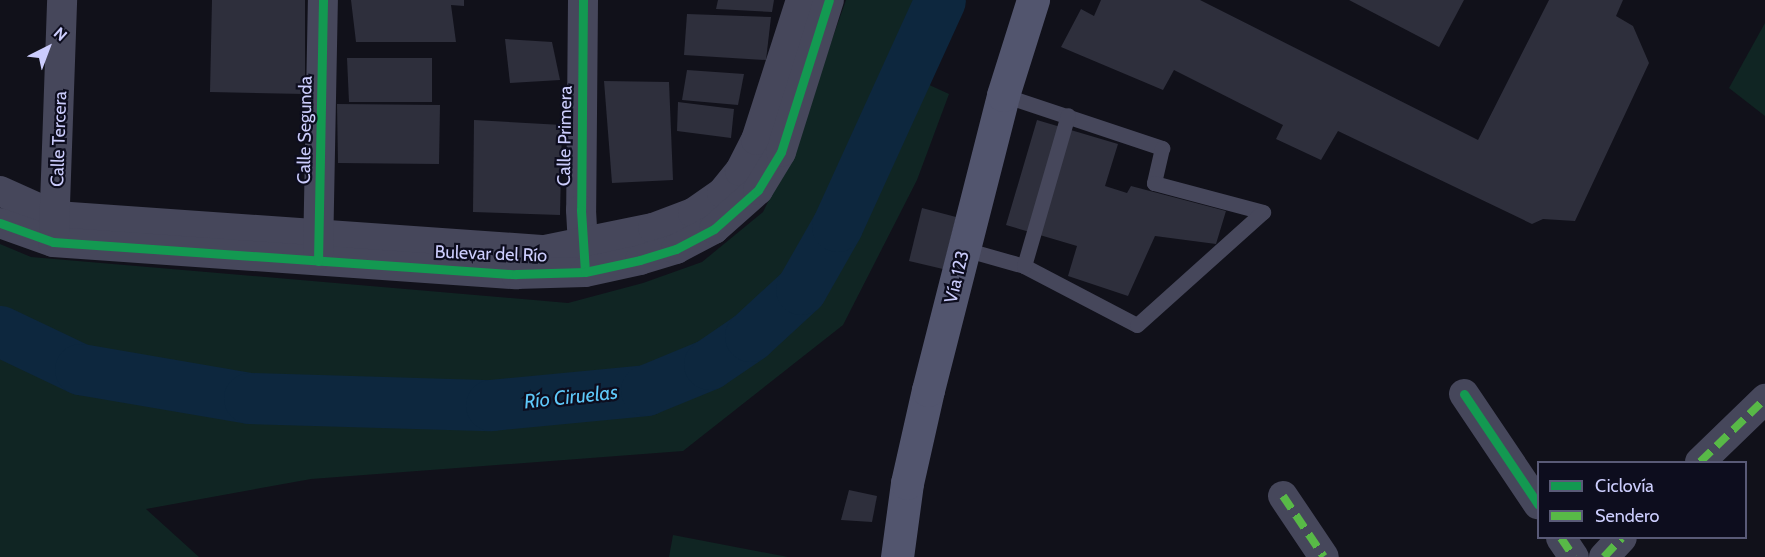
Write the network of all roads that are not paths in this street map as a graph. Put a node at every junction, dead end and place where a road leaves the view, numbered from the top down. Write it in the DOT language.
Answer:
graph roads {
  1 [pos="62,0"];
  2 [pos="323,0"];
  3 [pos="583,0"];
  4 [pos="801,0"];
  5 [pos="829,0"];
  6 [pos="1033,0"];
  7 [pos="1004,95"];
  8 [pos="1068,115"];
  9 [pos="0,190"];
  10 [pos="0,223"];
  11 [pos="55,229"];
  12 [pos="318,248"];
  13 [pos="964,249"];
  14 [pos="584,257"];
  15 [pos="1024,266"];
  16 [pos="1464,394"];
  17 [pos="1765,399"];
  18 [pos="1701,461"];
  19 [pos="1282,496"];
  20 [pos="1537,501"];
  21 [pos="1562,539"];
  22 [pos="1620,539"];
  23 [pos="897,557"];
  24 [pos="1324,557"];
  25 [pos="1574,557"];
  26 [pos="1604,557"];
  1 -- 11 [label="street, Calle Tercera"];
  2 -- 12 [label="street, Calle Segunda"];
  3 -- 14 [label="street, Calle Primera"];
  4 -- 14 [label="street, Bulevar del Río"];
  5 -- 14 [label="street, Bulevar del Río"];
  6 -- 7 [label="main road, Vía 123"];
  7 -- 8 [label="lane"];
  7 -- 13 [label="main road, Vía 123"];
  8 -- 15 [label="lane"];
  8 -- 15 [label="lane"];
  9 -- 11 [label="street, Bulevar del Río"];
  10 -- 11 [label="street, Bulevar del Río"];
  11 -- 12 [label="street, Bulevar del Río"];
  12 -- 14 [label="street, Bulevar del Río"];
  13 -- 15 [label="lane"];
  13 -- 23 [label="main road, Vía 123"];
  16 -- 20 [label="street"];
  17 -- 18 [label="street"];
  19 -- 24 [label="street"];
  21 -- 25 [label="street"];
  22 -- 26 [label="street"];
}
